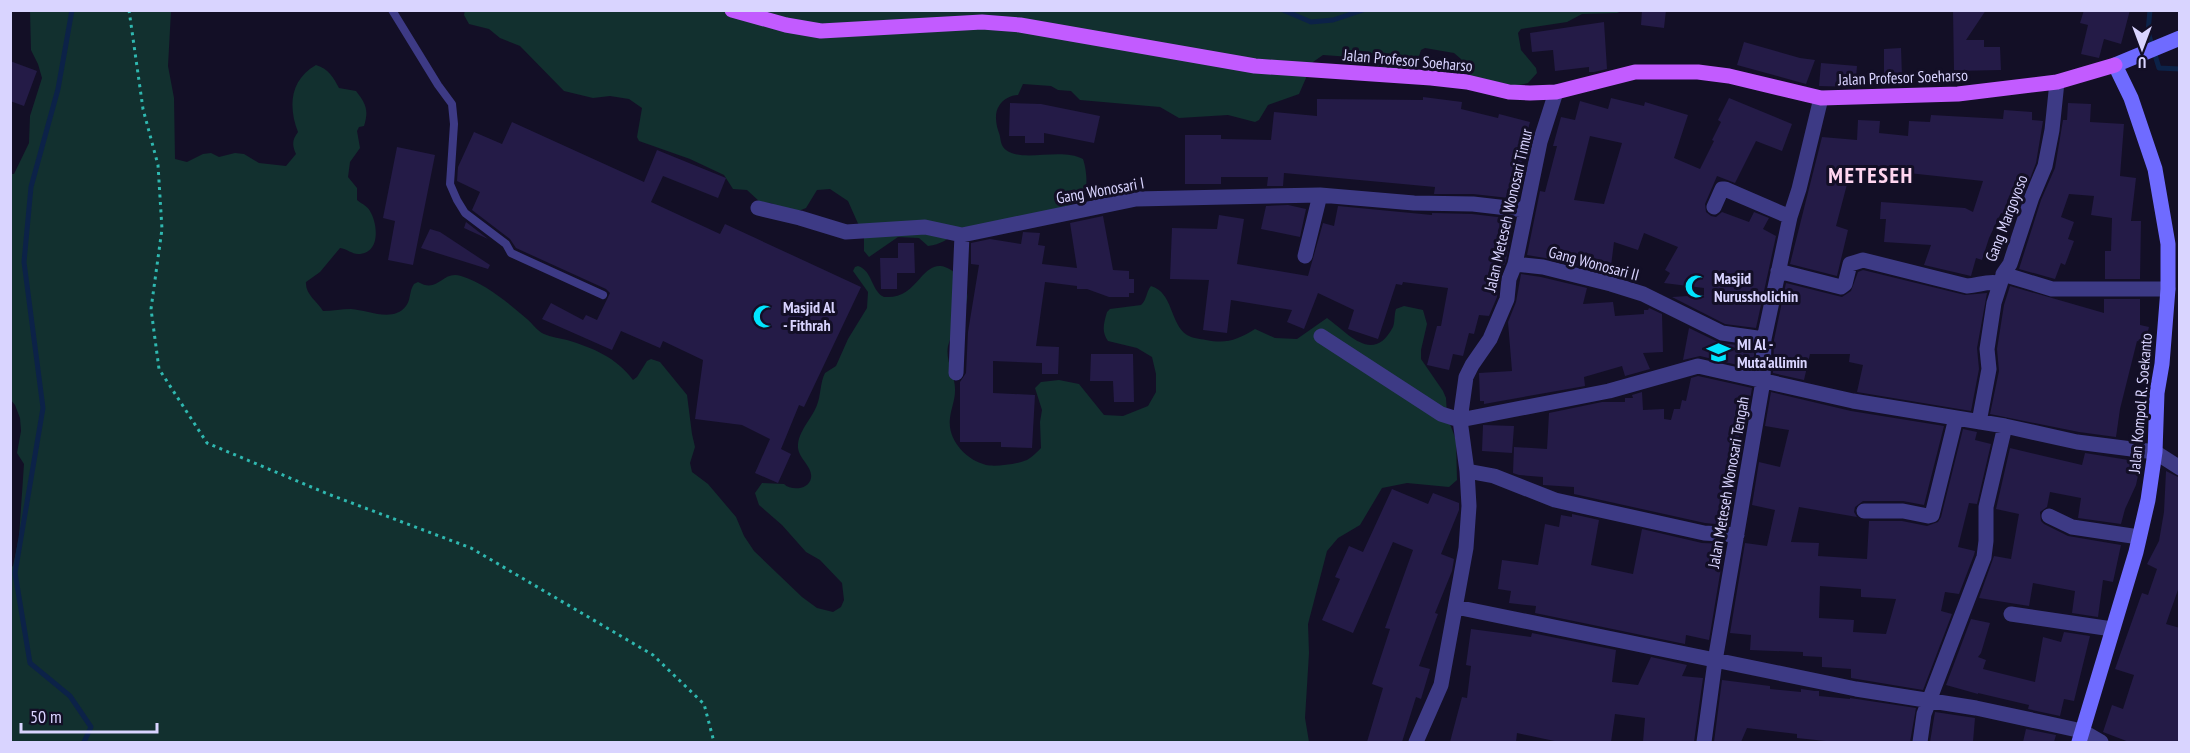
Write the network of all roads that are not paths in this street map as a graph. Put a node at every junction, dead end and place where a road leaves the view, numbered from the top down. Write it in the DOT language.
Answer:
graph roads {
  1 [pos="392,10"];
  2 [pos="732,10"];
  3 [pos="2180,38"];
  4 [pos="2115,65"];
  5 [pos="2057,82"];
  6 [pos="1556,92"];
  7 [pos="1821,98"];
  8 [pos="1320,195"];
  9 [pos="1714,207"];
  10 [pos="758,208"];
  11 [pos="1525,210"];
  12 [pos="1790,217"];
  13 [pos="962,235"];
  14 [pos="1305,256"];
  15 [pos="1515,264"];
  16 [pos="1778,271"];
  17 [pos="2001,278"];
  18 [pos="2168,289"];
  19 [pos="603,295"];
  20 [pos="1321,336"];
  21 [pos="1764,339"];
  22 [pos="956,373"];
  23 [pos="1763,381"];
  24 [pos="1956,417"];
  25 [pos="1460,420"];
  26 [pos="1979,422"];
  27 [pos="2005,426"];
  28 [pos="2155,452"];
  29 [pos="2180,468"];
  30 [pos="1467,471"];
  31 [pos="1864,511"];
  32 [pos="2049,516"];
  33 [pos="1737,535"];
  34 [pos="2139,537"];
  35 [pos="1456,607"];
  36 [pos="2011,614"];
  37 [pos="2112,629"];
  38 [pos="1715,661"];
  39 [pos="1929,702"];
  40 [pos="2081,737"];
  41 [pos="1416,742"];
  42 [pos="1704,742"];
  43 [pos="1920,742"];
  44 [pos="2101,742"];
  1 -- 19 [label="lane"];
  2 -- 6 [label="main road, Jalan Profesor Soeharso"];
  3 -- 4 [label="main road"];
  4 -- 5 [label="main road, Jalan Profesor Soeharso"];
  4 -- 18 [label="main road, Jalan Kompol R. Soekanto"];
  5 -- 7 [label="main road, Jalan Profesor Soeharso"];
  5 -- 17 [label="street, Gang Margoyoso"];
  6 -- 7 [label="main road, Jalan Profesor Soeharso"];
  6 -- 11 [label="street, Jalan Meteseh Wonosari Timur"];
  7 -- 12 [label="street, Jalan Meteseh Wonosari Tengah"];
  8 -- 11 [label="street, Gang Wonosari I"];
  8 -- 13 [label="street, Gang Wonosari I"];
  8 -- 14 [label="street"];
  9 -- 12 [label="street"];
  10 -- 13 [label="street, Gang Wonosari I"];
  11 -- 15 [label="street, Jalan Meteseh Wonosari Timur"];
  12 -- 16 [label="street, Jalan Meteseh Wonosari Tengah"];
  13 -- 22 [label="street"];
  15 -- 21 [label="street, Gang Wonosari II"];
  15 -- 25 [label="street, Jalan Meteseh Wonosari Timur"];
  16 -- 17 [label="street"];
  16 -- 21 [label="street, Jalan Meteseh Wonosari Tengah"];
  17 -- 18 [label="street, Gang Margoyoso"];
  17 -- 26 [label="street"];
  18 -- 28 [label="main road, Jalan Kompol R. Soekanto"];
  20 -- 25 [label="street"];
  21 -- 23 [label="street, Jalan Meteseh Wonosari Tengah"];
  23 -- 24 [label="street"];
  23 -- 25 [label="street"];
  23 -- 33 [label="street, Jalan Meteseh Wonosari Tengah"];
  24 -- 26 [label="street"];
  24 -- 31 [label="street"];
  25 -- 30 [label="street, Jalan Meteseh Wonosari Timur"];
  26 -- 27 [label="street"];
  27 -- 28 [label="street"];
  27 -- 39 [label="street"];
  28 -- 29 [label="street"];
  28 -- 34 [label="main road, Jalan Kompol R. Soekanto"];
  30 -- 33 [label="street"];
  30 -- 35 [label="street, Jalan Meteseh Wonosari Timur"];
  32 -- 34 [label="street"];
  33 -- 38 [label="street, Jalan Meteseh Wonosari Tengah"];
  34 -- 37 [label="main road, Jalan Kompol R. Soekanto"];
  35 -- 38 [label="street"];
  35 -- 41 [label="street, Jalan Meteseh Wonosari Timur"];
  36 -- 37 [label="street"];
  37 -- 40 [label="main road, Jalan Kompol R. Soekanto"];
  38 -- 39 [label="street"];
  38 -- 42 [label="street, Jalan Meteseh Wonosari Tengah"];
  39 -- 40 [label="street"];
  39 -- 43 [label="street"];
  40 -- 44 [label="street"];
}
